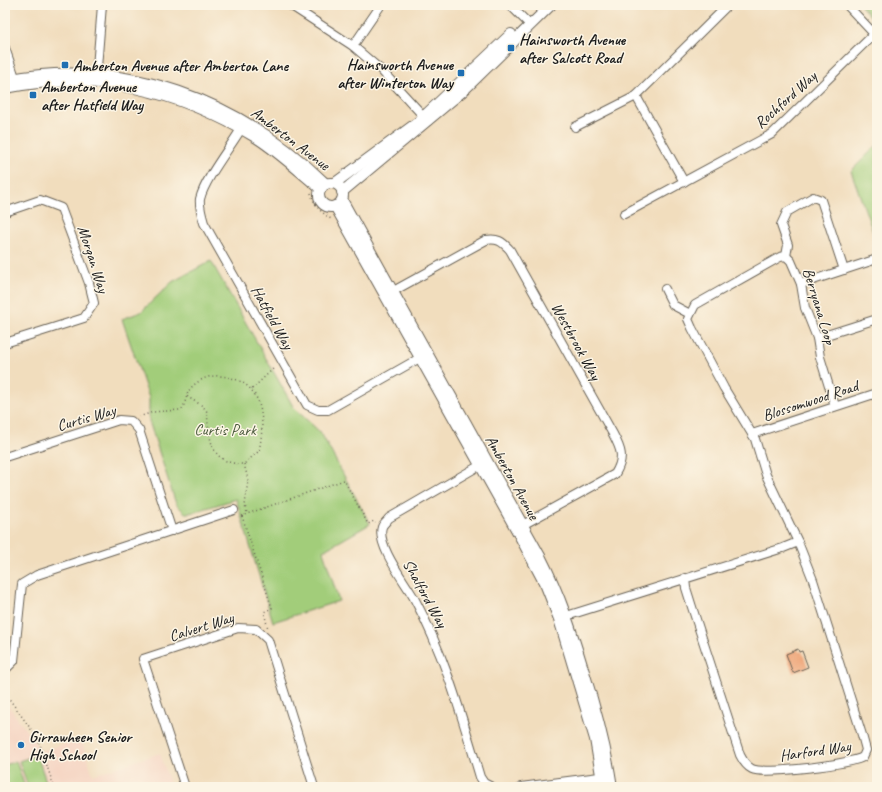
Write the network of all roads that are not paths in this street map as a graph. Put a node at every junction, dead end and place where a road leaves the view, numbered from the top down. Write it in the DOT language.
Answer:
graph roads {
  1 [pos="102,5"];
  2 [pos="290,5"];
  3 [pos="381,5"];
  4 [pos="510,5"];
  5 [pos="542,5"];
  6 [pos="551,5"];
  7 [pos="728,5"];
  8 [pos="847,5"];
  9 [pos="528,23"];
  10 [pos="876,35"];
  11 [pos="353,46"];
  12 [pos="5,48"];
  13 [pos="96,78"];
  14 [pos="13,81"];
  15 [pos="5,88"];
  16 [pos="636,96"];
  17 [pos="426,118"];
  18 [pos="244,126"];
  19 [pos="575,126"];
  20 [pos="684,182"];
  21 [pos="327,185"];
  22 [pos="340,199"];
  23 [pos="5,212"];
  24 [pos="624,214"];
  25 [pos="786,256"];
  26 [pos="877,259"];
  27 [pos="844,270"];
  28 [pos="801,284"];
  29 [pos="665,289"];
  30 [pos="390,294"];
  31 [pos="690,314"];
  32 [pos="877,319"];
  33 [pos="817,338"];
  34 [pos="5,344"];
  35 [pos="424,356"];
  36 [pos="877,393"];
  37 [pos="835,406"];
  38 [pos="752,434"];
  39 [pos="5,457"];
  40 [pos="484,463"];
  41 [pos="234,510"];
  42 [pos="519,527"];
  43 [pos="172,531"];
  44 [pos="798,542"];
  45 [pos="685,578"];
  46 [pos="563,618"];
  47 [pos="5,670"];
  48 [pos="606,776"];
  49 [pos="185,787"];
  50 [pos="314,787"];
  51 [pos="492,787"];
  52 [pos="521,787"];
  53 [pos="603,787"];
  54 [pos="612,787"];
  1 -- 13 [label="street"];
  2 -- 11 [label="street"];
  3 -- 11 [label="street"];
  4 -- 9 [label="street"];
  5 -- 9 [label="street"];
  6 -- 9 [label="street"];
  7 -- 16 [label="street"];
  8 -- 10 [label="street"];
  9 -- 17 [label="street"];
  10 -- 20 [label="street, Rochford Way"];
  11 -- 17 [label="street"];
  12 -- 14 [label="street"];
  13 -- 14 [label="street, Amberton Avenue"];
  13 -- 18 [label="street, Amberton Avenue"];
  14 -- 15 [label="street, Amberton Avenue"];
  16 -- 19 [label="street"];
  16 -- 20 [label="street"];
  17 -- 21 [label="street"];
  17 -- 22 [label="street"];
  18 -- 21 [label="street, Amberton Avenue"];
  18 -- 35 [label="street, Hatfield Way"];
  20 -- 24 [label="street, Rochford Way"];
  21 -- 22 [label="street, Amberton Avenue"];
  21 -- 22 [label="street"];
  22 -- 30 [label="street, Amberton Avenue"];
  23 -- 34 [label="street, Morgan Way"];
  25 -- 27 [label="street"];
  25 -- 28 [label="street, Berryana Loop"];
  25 -- 31 [label="street, Berryana Loop"];
  26 -- 27 [label="street"];
  27 -- 28 [label="street"];
  28 -- 33 [label="street, Berryana Loop"];
  29 -- 31 [label="street"];
  30 -- 35 [label="street, Amberton Avenue"];
  30 -- 42 [label="street, Westbrook Way"];
  31 -- 38 [label="street"];
  32 -- 33 [label="street"];
  33 -- 37 [label="street, Berryana Loop"];
  35 -- 40 [label="street, Amberton Avenue"];
  36 -- 37 [label="street, Blossomwood Road"];
  37 -- 38 [label="street, Blossomwood Road"];
  38 -- 44 [label="street"];
  39 -- 43 [label="street, Curtis Way"];
  40 -- 42 [label="street, Amberton Avenue"];
  40 -- 51 [label="street, Shalford Way"];
  41 -- 43 [label="street"];
  42 -- 46 [label="street, Amberton Avenue"];
  43 -- 47 [label="street"];
  44 -- 45 [label="street"];
  44 -- 45 [label="street, Harford Way"];
  45 -- 46 [label="street"];
  46 -- 48 [label="street, Amberton Avenue"];
  48 -- 52 [label="street"];
  48 -- 53 [label="street, Amberton Avenue"];
  48 -- 54 [label="street, Amberton Avenue"];
  49 -- 50 [label="street, Calvert Way"];
}
